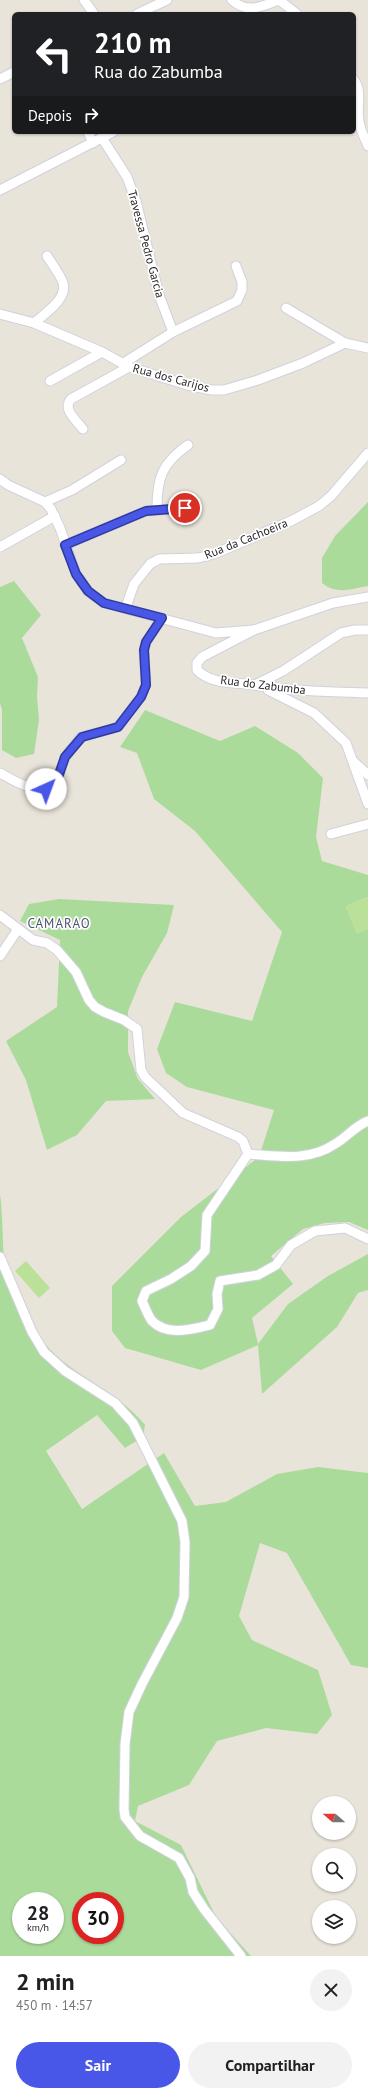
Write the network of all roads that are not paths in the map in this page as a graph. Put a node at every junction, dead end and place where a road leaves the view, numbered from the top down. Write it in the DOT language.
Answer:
graph roads {
  1 [pos="84,0"];
  2 [pos="167,0"];
  3 [pos="232,0"];
  4 [pos="279,0"];
  5 [pos="93,12"];
  6 [pos="142,12"];
  7 [pos="294,12"];
  8 [pos="12,73"];
  9 [pos="0,79"];
  10 [pos="356,82"];
  11 [pos="357,124"];
  12 [pos="89,134"];
  13 [pos="109,134"];
  14 [pos="102,138"];
  15 [pos="93,143"];
  16 [pos="368,146"];
  17 [pos="0,190"];
  18 [pos="47,256"];
  19 [pos="236,266"];
  20 [pos="286,308"];
  21 [pos="0,314"];
  22 [pos="34,322"];
  23 [pos="173,332"];
  24 [pos="345,343"];
  25 [pos="368,348"];
  26 [pos="102,352"];
  27 [pos="126,366"];
  28 [pos="50,381"];
  29 [pos="83,429"];
  30 [pos="188,445"];
  31 [pos="368,453"];
  32 [pos="121,460"];
  33 [pos="0,479"];
  34 [pos="8,485"];
  35 [pos="0,490"];
  36 [pos="45,502"];
  37 [pos="185,508"];
  38 [pos="157,509"];
  39 [pos="55,516"];
  40 [pos="65,545"];
  41 [pos="0,547"];
  42 [pos="368,597"];
  43 [pos="126,607"];
  44 [pos="162,618"];
  45 [pos="254,630"];
  46 [pos="368,630"];
  47 [pos="258,686"];
  48 [pos="368,693"];
  49 [pos="354,762"];
  50 [pos="0,773"];
  51 [pos="368,775"];
  52 [pos="368,804"];
  53 [pos="368,824"];
  54 [pos="331,834"];
  55 [pos="0,915"];
  56 [pos="18,929"];
  57 [pos="0,956"];
  58 [pos="368,1121"];
  59 [pos="248,1154"];
  60 [pos="368,1239"];
  61 [pos="0,1257"];
  62 [pos="241,1956"];
  1 -- 5 [label="street"];
  2 -- 6 [label="street"];
  3 -- 4 [label="street"];
  4 -- 7 [label="street"];
  8 -- 9 [label="street"];
  10 -- 11 [label="street"];
  11 -- 16 [label="street"];
  12 -- 15 [label="street"];
  13 -- 14 [label="street"];
  14 -- 15 [label="street"];
  14 -- 23 [label="street, Travessa Pedro Garcia"];
  15 -- 17 [label="street"];
  18 -- 22 [label="street"];
  19 -- 23 [label="street"];
  20 -- 24 [label="street"];
  21 -- 22 [label="street, Rua dos Carijos"];
  22 -- 26 [label="street, Rua dos Carijos"];
  23 -- 27 [label="street"];
  24 -- 25 [label="street"];
  24 -- 27 [label="street, Rua dos Carijos"];
  26 -- 27 [label="street, Rua dos Carijos"];
  26 -- 28 [label="street"];
  27 -- 29 [label="street"];
  30 -- 38 [label="street"];
  31 -- 43 [label="street, Rua da Cachoeira"];
  32 -- 36 [label="street"];
  33 -- 34 [label="street"];
  34 -- 35 [label="street"];
  34 -- 36 [label="street"];
  36 -- 39 [label="street"];
  37 -- 38 [label="street"];
  38 -- 40 [label="street"];
  39 -- 40 [label="street"];
  39 -- 41 [label="street"];
  40 -- 43 [label="street"];
  42 -- 45 [label="street"];
  43 -- 44 [label="street"];
  44 -- 45 [label="street"];
  44 -- 50 [label="street"];
  45 -- 47 [label="street, Rua do Zabumba"];
  46 -- 47 [label="street"];
  47 -- 48 [label="street, Rua do Zabumba"];
  47 -- 49 [label="street"];
  49 -- 51 [label="street"];
  49 -- 52 [label="street"];
  53 -- 54 [label="street"];
  55 -- 56 [label="street"];
  56 -- 57 [label="street"];
  56 -- 59 [label="street"];
  58 -- 59 [label="street"];
  59 -- 60 [label="street"];
  61 -- 62 [label="street"];
}
